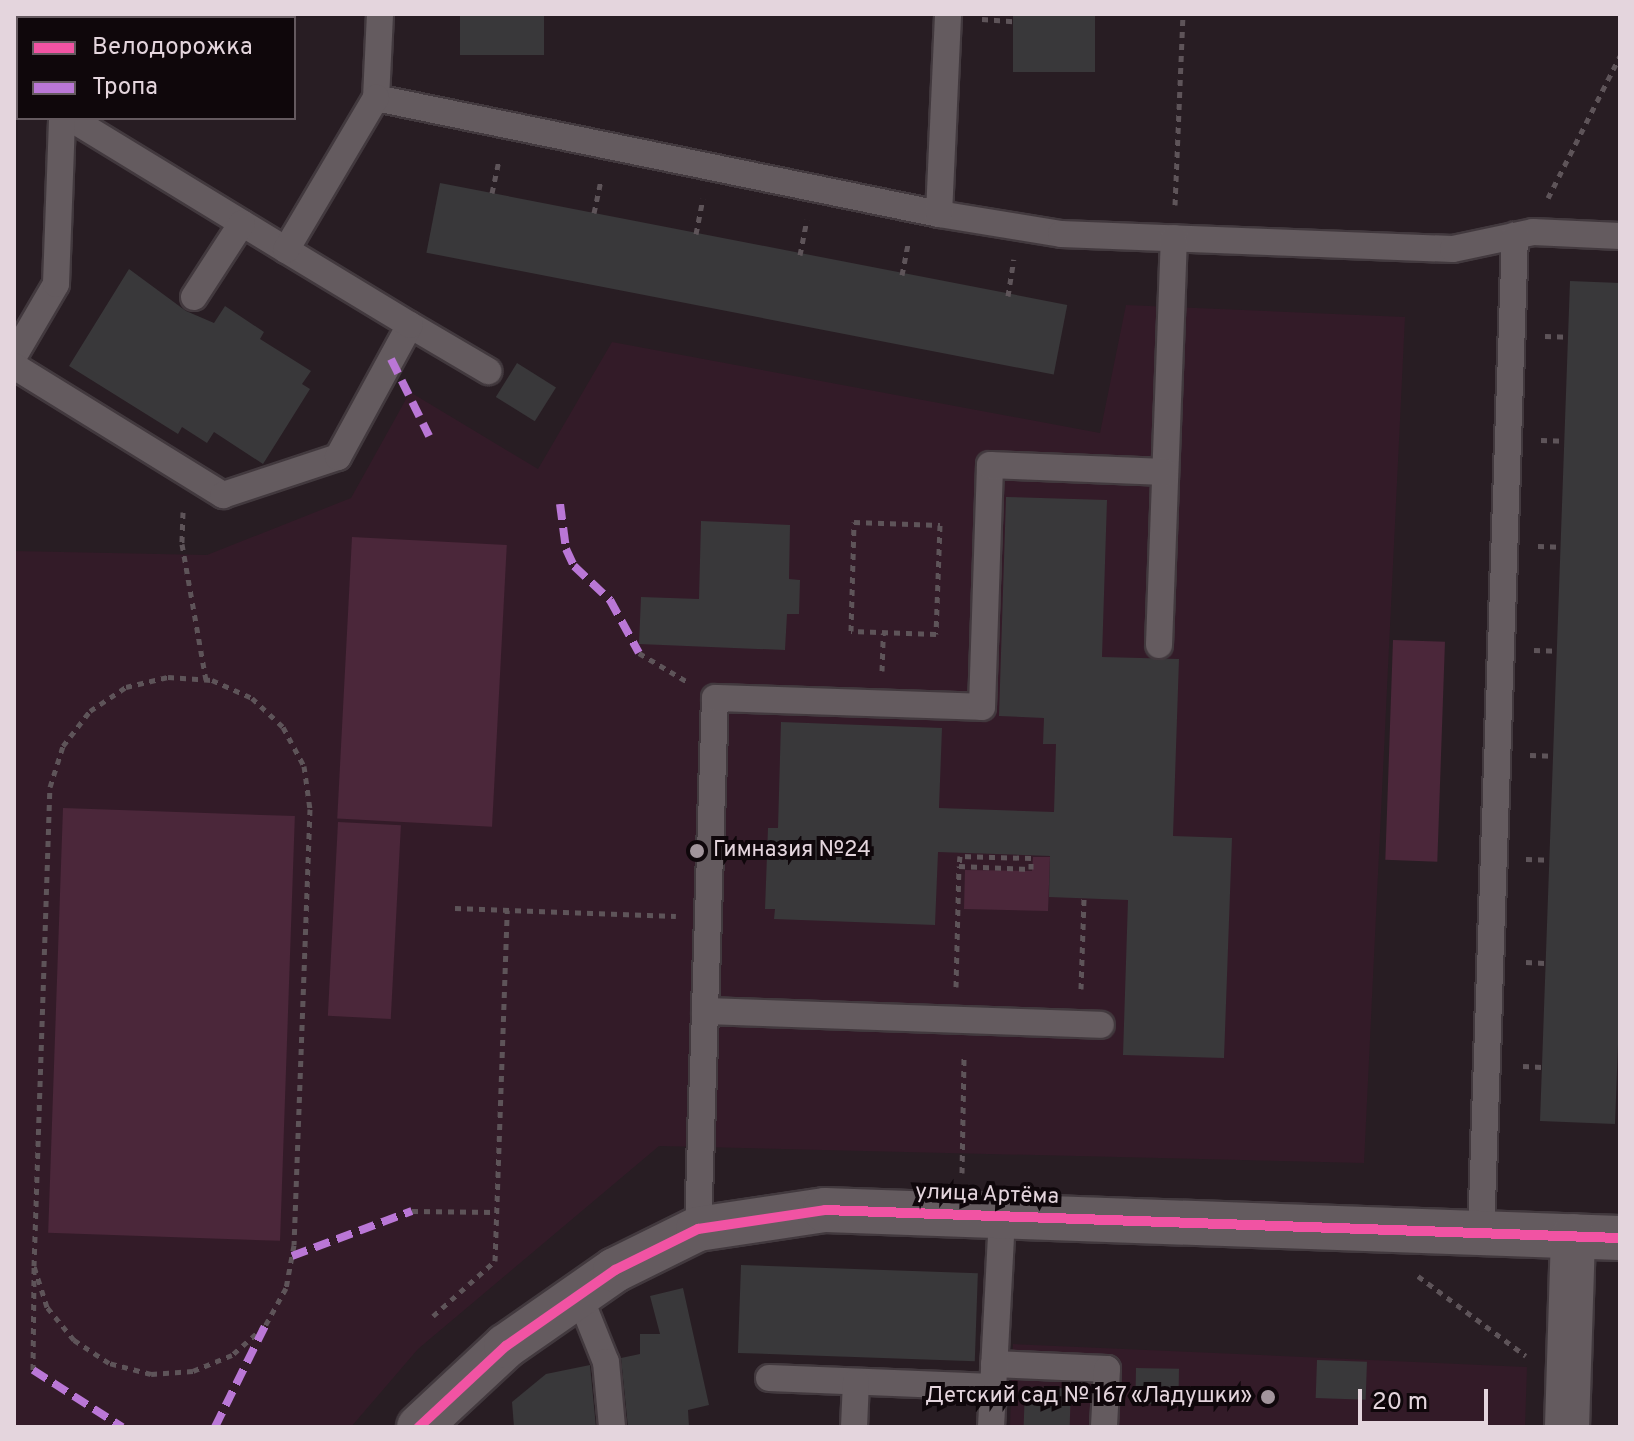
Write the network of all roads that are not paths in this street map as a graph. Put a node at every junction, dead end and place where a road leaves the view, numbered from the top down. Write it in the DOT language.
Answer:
graph roads {
  1 [pos="380,14"];
  2 [pos="960,16"];
  3 [pos="376,98"];
  4 [pos="62,120"];
  5 [pos="73,120"];
  6 [pos="939,214"];
  7 [pos="242,223"];
  8 [pos="1524,234"];
  9 [pos="1620,236"];
  10 [pos="1174,238"];
  11 [pos="286,250"];
  12 [pos="194,297"];
  13 [pos="410,325"];
  14 [pos="14,356"];
  15 [pos="14,366"];
  16 [pos="488,371"];
  17 [pos="1165,472"];
  18 [pos="1159,645"];
  19 [pos="705,1011"];
  20 [pos="1090,1025"];
  21 [pos="1002,1216"];
  22 [pos="698,1229"];
  23 [pos="1481,1234"];
  24 [pos="1573,1236"];
  25 [pos="1620,1238"];
  26 [pos="579,1295"];
  27 [pos="994,1376"];
  28 [pos="769,1378"];
  29 [pos="856,1382"];
  30 [pos="419,1427"];
  31 [pos="612,1427"];
  32 [pos="854,1427"];
  33 [pos="991,1427"];
  34 [pos="1104,1427"];
  35 [pos="1567,1427"];
  1 -- 3 [label="lane"];
  2 -- 6 [label="lane"];
  3 -- 6 [label="lane"];
  3 -- 11 [label="lane"];
  4 -- 14 [label="lane"];
  5 -- 7 [label="lane"];
  6 -- 10 [label="lane"];
  7 -- 11 [label="lane"];
  7 -- 12 [label="lane"];
  8 -- 9 [label="lane"];
  8 -- 10 [label="lane"];
  8 -- 23 [label="lane"];
  10 -- 17 [label="lane"];
  11 -- 13 [label="lane"];
  13 -- 15 [label="lane"];
  13 -- 16 [label="lane"];
  17 -- 18 [label="lane"];
  17 -- 19 [label="lane"];
  19 -- 20 [label="lane"];
  19 -- 22 [label="lane"];
  21 -- 22 [label="street, улица Артёма"];
  21 -- 23 [label="street, улица Артёма"];
  21 -- 27 [label="lane"];
  22 -- 26 [label="street, улица Артёма"];
  23 -- 24 [label="street, улица Артёма"];
  24 -- 25 [label="street, улица Артёма"];
  24 -- 35 [label="street"];
  26 -- 30 [label="street, улица Артёма"];
  26 -- 31 [label="lane"];
  27 -- 29 [label="lane"];
  27 -- 33 [label="lane"];
  27 -- 34 [label="lane"];
  28 -- 29 [label="lane"];
  29 -- 32 [label="lane"];
}
